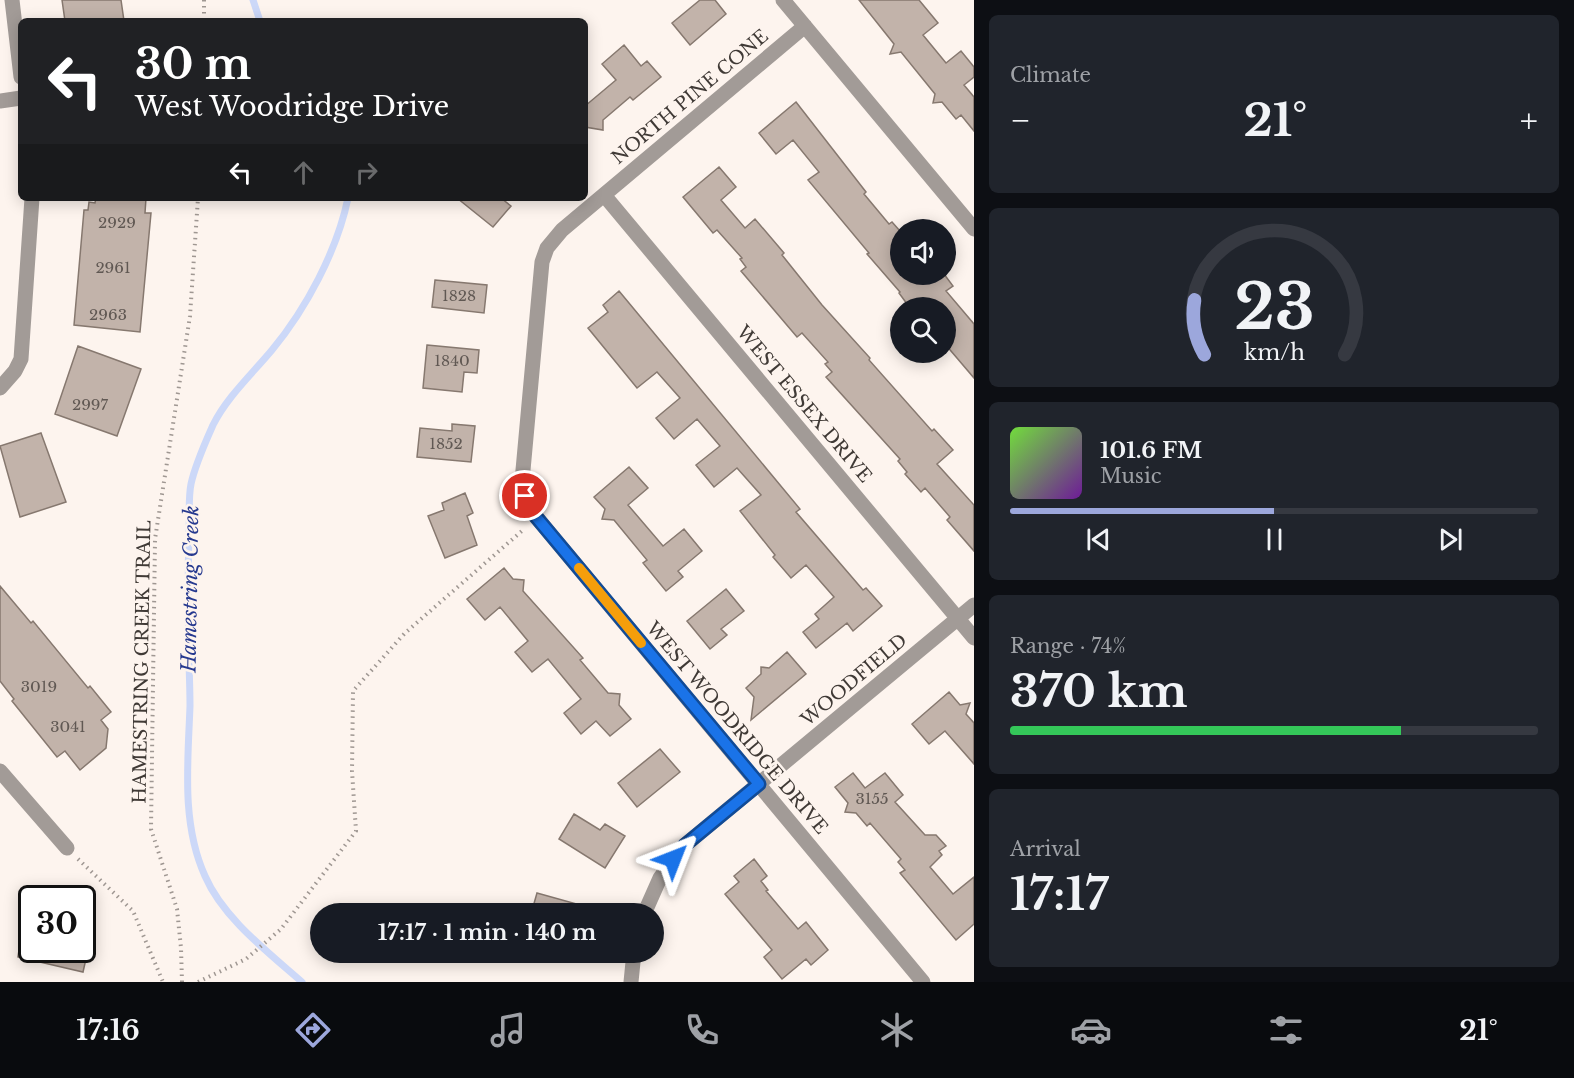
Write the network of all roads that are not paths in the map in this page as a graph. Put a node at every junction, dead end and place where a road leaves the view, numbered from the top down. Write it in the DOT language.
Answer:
graph roads {
  1 [pos="12,0"];
  2 [pos="783,0"];
  3 [pos="805,26"];
  4 [pos="18,51"];
  5 [pos="18,98"];
  6 [pos="0,101"];
  7 [pos="604,195"];
  8 [pos="32,201"];
  9 [pos="974,229"];
  10 [pos="3,385"];
  11 [pos="525,496"];
  12 [pos="974,605"];
  13 [pos="958,619"];
  14 [pos="974,638"];
  15 [pos="0,771"];
  16 [pos="759,784"];
  17 [pos="67,848"];
  18 [pos="649,903"];
  19 [pos="633,963"];
  20 [pos="631,982"];
  21 [pos="923,982"];
  1 -- 4 [label="street"];
  2 -- 3 [label="street"];
  3 -- 7 [label="street, NORTH PINE CONE"];
  3 -- 9 [label="street"];
  5 -- 6 [label="street"];
  7 -- 11 [label="street, NORTH PINE CONE"];
  7 -- 13 [label="street, WEST ESSEX DRIVE"];
  8 -- 10 [label="street"];
  11 -- 16 [label="street, WEST WOODRIDGE DRIVE"];
  12 -- 13 [label="street, WOODFIELD"];
  13 -- 14 [label="street, WEST ESSEX DRIVE"];
  13 -- 16 [label="street, WOODFIELD"];
  15 -- 17 [label="street"];
  16 -- 18 [label="street, WOODFIELD"];
  16 -- 21 [label="street, WEST WOODRIDGE DRIVE"];
  19 -- 20 [label="street"];
}
